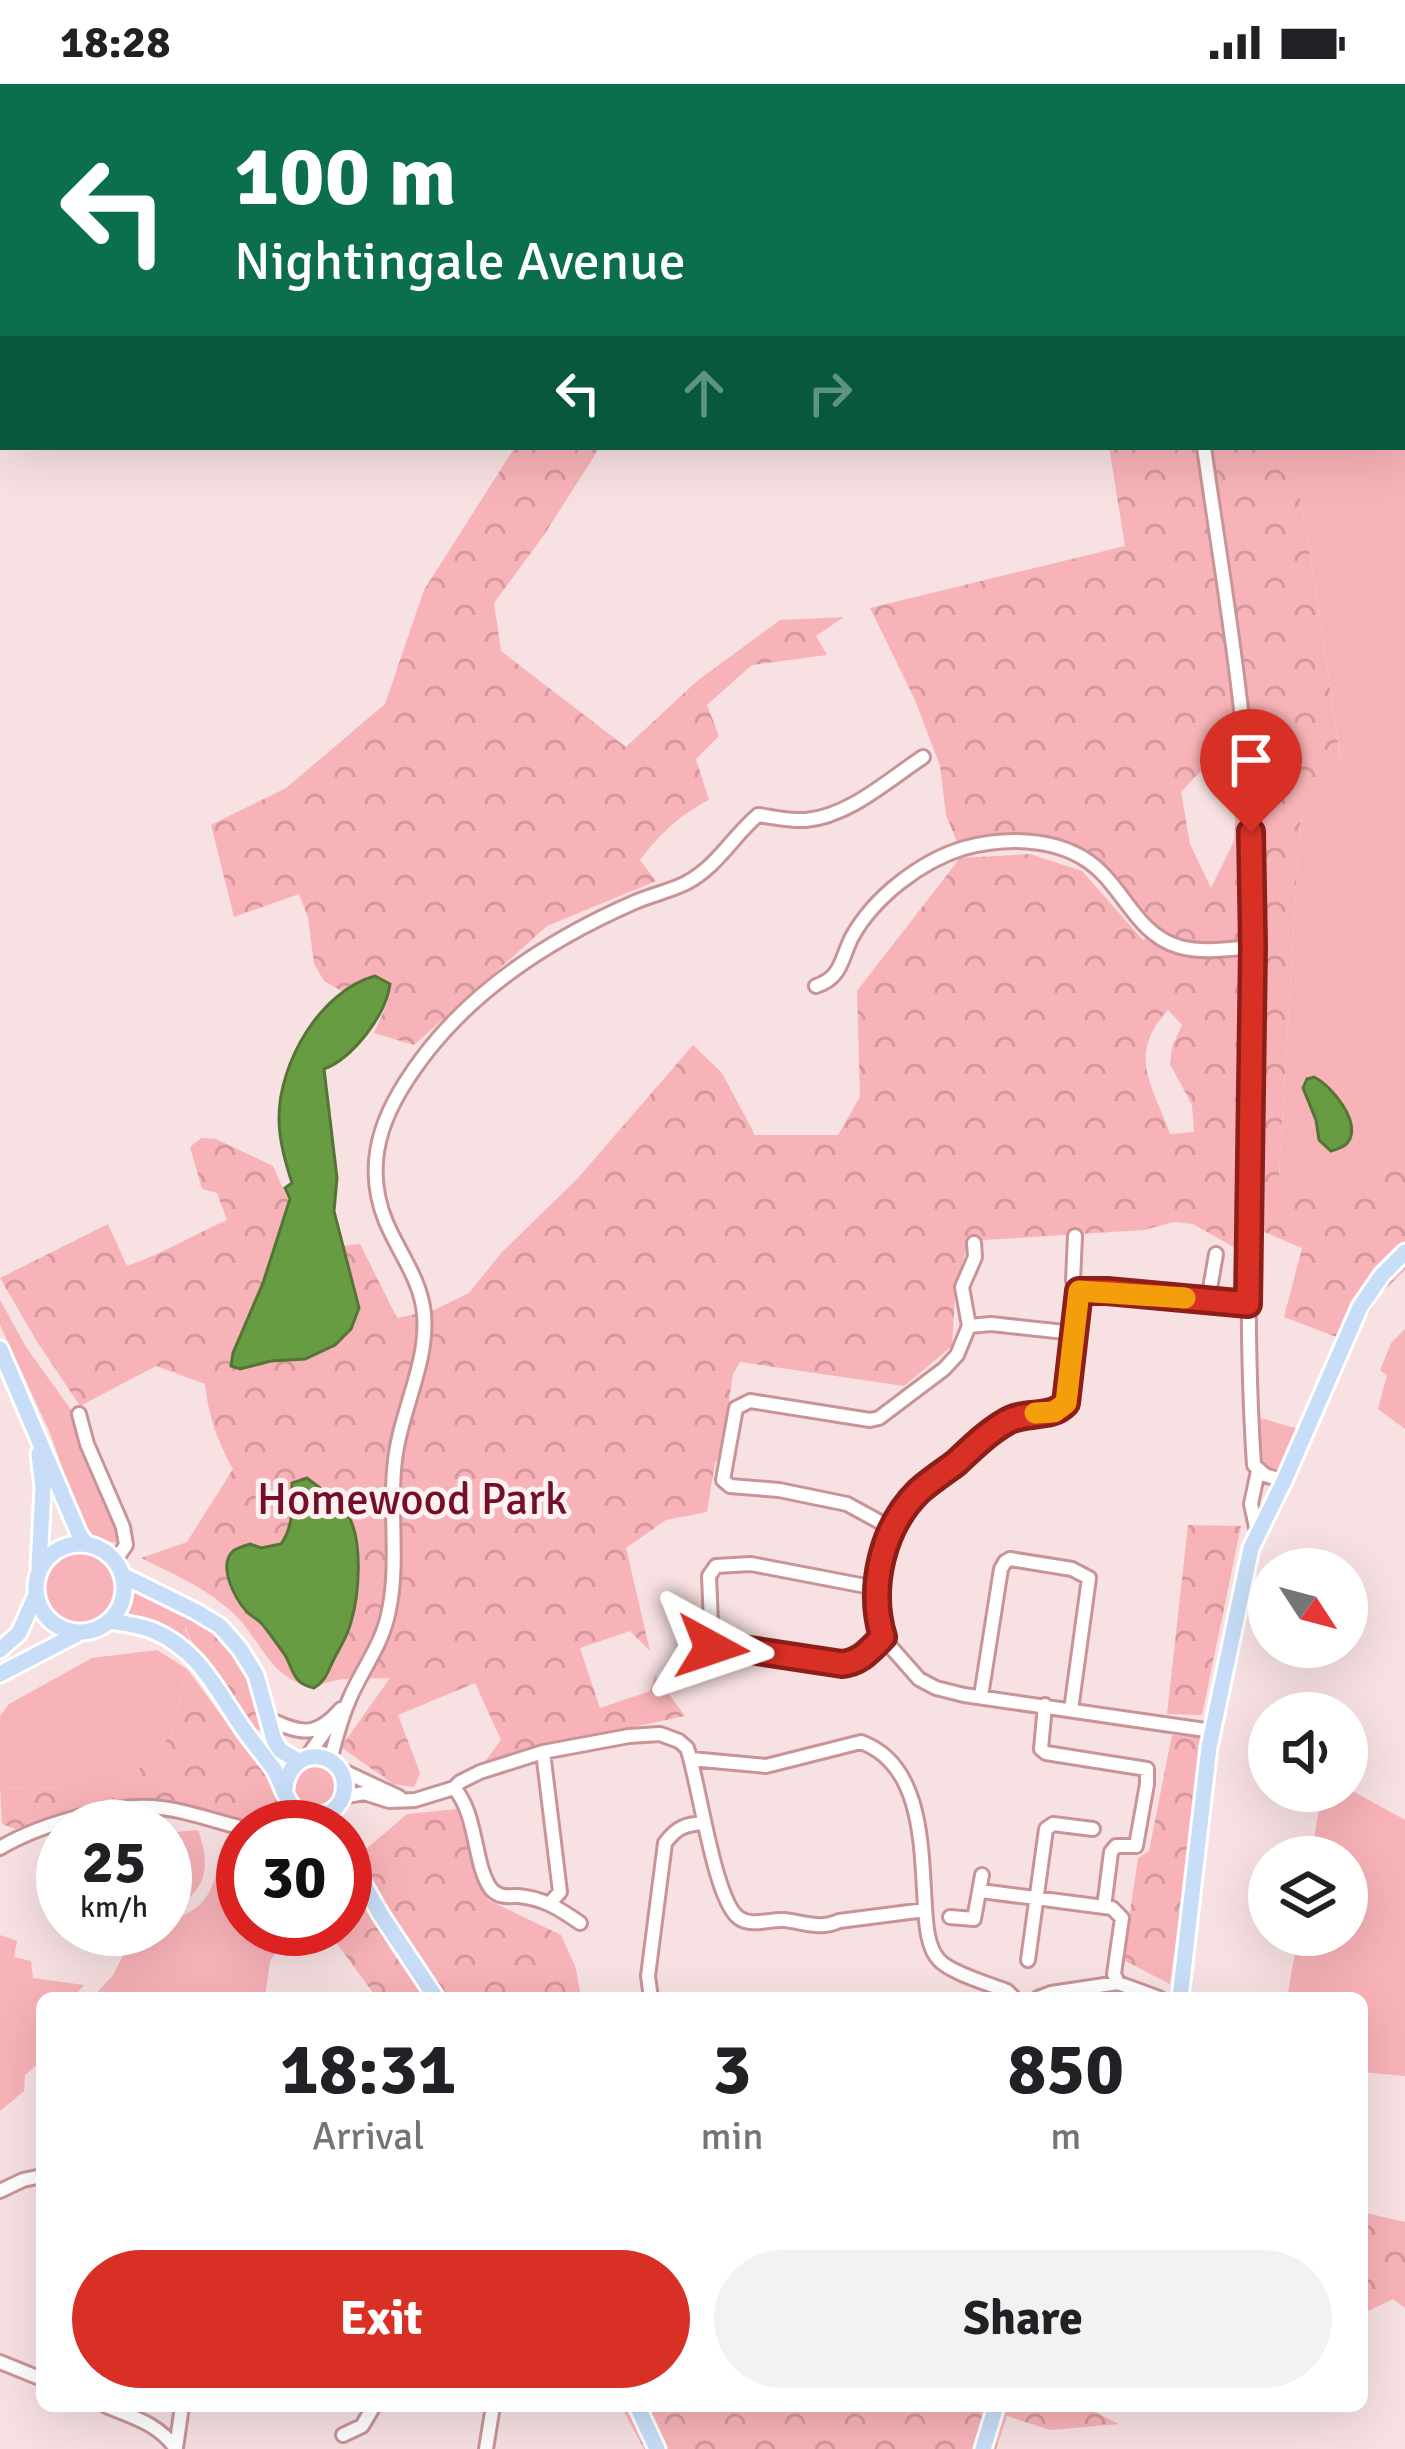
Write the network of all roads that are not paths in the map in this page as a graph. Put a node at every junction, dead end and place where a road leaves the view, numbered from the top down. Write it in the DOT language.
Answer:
graph roads {
  1 [pos="1204,450"];
  2 [pos="923,758"];
  3 [pos="1253,947"];
  4 [pos="816,986"];
  5 [pos="1075,1236"];
  6 [pos="974,1244"];
  7 [pos="1405,1252"];
  8 [pos="1216,1254"];
  9 [pos="1079,1291"];
  10 [pos="1208,1300"];
  11 [pos="1248,1304"];
  12 [pos="969,1326"];
  13 [pos="1074,1333"];
  14 [pos="0,1348"];
  15 [pos="79,1414"];
  16 [pos="35,1433"];
  17 [pos="1258,1471"];
  18 [pos="1285,1481"];
  19 [pos="891,1528"];
  20 [pos="1257,1532"];
  21 [pos="86,1544"];
  22 [pos="119,1568"];
  23 [pos="39,1570"];
  24 [pos="876,1588"];
  25 [pos="36,1595"];
  26 [pos="110,1621"];
  27 [pos="77,1634"];
  28 [pos="883,1637"];
  29 [pos="0,1650"];
  30 [pos="0,1674"];
  31 [pos="981,1696"];
  32 [pos="348,1702"];
  33 [pos="1045,1705"];
  34 [pos="1071,1710"];
  35 [pos="334,1717"];
  36 [pos="269,1719"];
  37 [pos="1212,1731"];
  38 [pos="543,1752"];
  39 [pos="303,1759"];
  40 [pos="691,1759"];
  41 [pos="334,1765"];
  42 [pos="454,1788"];
  43 [pos="286,1794"];
  44 [pos="283,1800"];
  45 [pos="292,1800"];
  46 [pos="340,1800"];
  47 [pos="345,1800"];
  48 [pos="406,1800"];
  49 [pos="216,1822"];
  50 [pos="704,1823"];
  51 [pos="1093,1829"];
  52 [pos="0,1848"];
  53 [pos="982,1875"];
  54 [pos="981,1891"];
  55 [pos="555,1898"];
  56 [pos="1036,1898"];
  57 [pos="372,1899"];
  58 [pos="372,1905"];
  59 [pos="1104,1907"];
  60 [pos="926,1910"];
  61 [pos="381,1915"];
  62 [pos="950,1917"];
  63 [pos="580,1923"];
  64 [pos="1028,1960"];
  65 [pos="1118,1983"];
  66 [pos="432,1992"];
  67 [pos="650,1992"];
  68 [pos="1008,1992"];
  69 [pos="1058,1992"];
  70 [pos="1143,1992"];
  71 [pos="1181,1992"];
  72 [pos="36,2177"];
  73 [pos="0,2191"];
  74 [pos="0,2362"];
  75 [pos="36,2377"];
  76 [pos="120,2412"];
  77 [pos="178,2412"];
  78 [pos="181,2412"];
  79 [pos="370,2412"];
  80 [pos="492,2412"];
  81 [pos="640,2412"];
  82 [pos="994,2412"];
  83 [pos="154,2426"];
  84 [pos="343,2435"];
  85 [pos="176,2448"];
  86 [pos="486,2449"];
  87 [pos="657,2449"];
  88 [pos="983,2449"];
  1 -- 3 [label="street"];
  2 -- 32 [label="street"];
  3 -- 4 [label="street"];
  3 -- 11 [label="street"];
  5 -- 9 [label="street"];
  6 -- 12 [label="street"];
  7 -- 18 [label="main road"];
  8 -- 10 [label="street"];
  9 -- 10 [label="street"];
  9 -- 13 [label="street"];
  10 -- 11 [label="street"];
  11 -- 17 [label="street"];
  12 -- 13 [label="street"];
  12 -- 19 [label="street"];
  13 -- 19 [label="street"];
  14 -- 16 [label="main road"];
  15 -- 22 [label="street"];
  16 -- 21 [label="main road"];
  16 -- 23 [label="main road"];
  17 -- 18 [label="street"];
  17 -- 20 [label="street"];
  18 -- 20 [label="main road"];
  19 -- 24 [label="street"];
  20 -- 37 [label="main road"];
  21 -- 22 [label="main road"];
  21 -- 23 [label="main road"];
  22 -- 26 [label="main road"];
  22 -- 36 [label="main road"];
  23 -- 25 [label="main road"];
  24 -- 28 [label="street"];
  24 -- 28 [label="street"];
  25 -- 27 [label="main road"];
  25 -- 29 [label="main road"];
  26 -- 27 [label="main road"];
  26 -- 43 [label="main road"];
  27 -- 30 [label="main road"];
  28 -- 31 [label="street"];
  31 -- 33 [label="street"];
  31 -- 34 [label="street"];
  32 -- 35 [label="street"];
  32 -- 41 [label="street"];
  33 -- 34 [label="street"];
  33 -- 59 [label="street"];
  34 -- 37 [label="street"];
  35 -- 36 [label="street"];
  35 -- 39 [label="street"];
  36 -- 39 [label="main road"];
  37 -- 71 [label="main road"];
  38 -- 40 [label="street"];
  38 -- 42 [label="street"];
  38 -- 55 [label="street"];
  39 -- 41 [label="main road"];
  39 -- 43 [label="main road"];
  40 -- 50 [label="street"];
  40 -- 60 [label="street"];
  41 -- 46 [label="main road"];
  41 -- 48 [label="street"];
  42 -- 48 [label="street"];
  42 -- 55 [label="street"];
  43 -- 44 [label="street"];
  43 -- 45 [label="main road"];
  47 -- 48 [label="street"];
  49 -- 52 [label="street"];
  50 -- 60 [label="street"];
  50 -- 67 [label="street"];
  51 -- 56 [label="street"];
  53 -- 54 [label="street"];
  54 -- 56 [label="street"];
  54 -- 62 [label="street"];
  55 -- 63 [label="street"];
  56 -- 59 [label="street"];
  56 -- 64 [label="street"];
  57 -- 61 [label="main road"];
  58 -- 61 [label="main road"];
  59 -- 65 [label="street"];
  60 -- 68 [label="street"];
  61 -- 66 [label="main road"];
  65 -- 69 [label="street"];
  65 -- 70 [label="street"];
  72 -- 73 [label="street"];
  74 -- 75 [label="street"];
  76 -- 83 [label="street"];
  77 -- 83 [label="street"];
  78 -- 85 [label="street"];
  79 -- 84 [label="street"];
  80 -- 86 [label="street"];
  81 -- 87 [label="main road"];
  82 -- 88 [label="main road"];
  83 -- 85 [label="street"];
}
